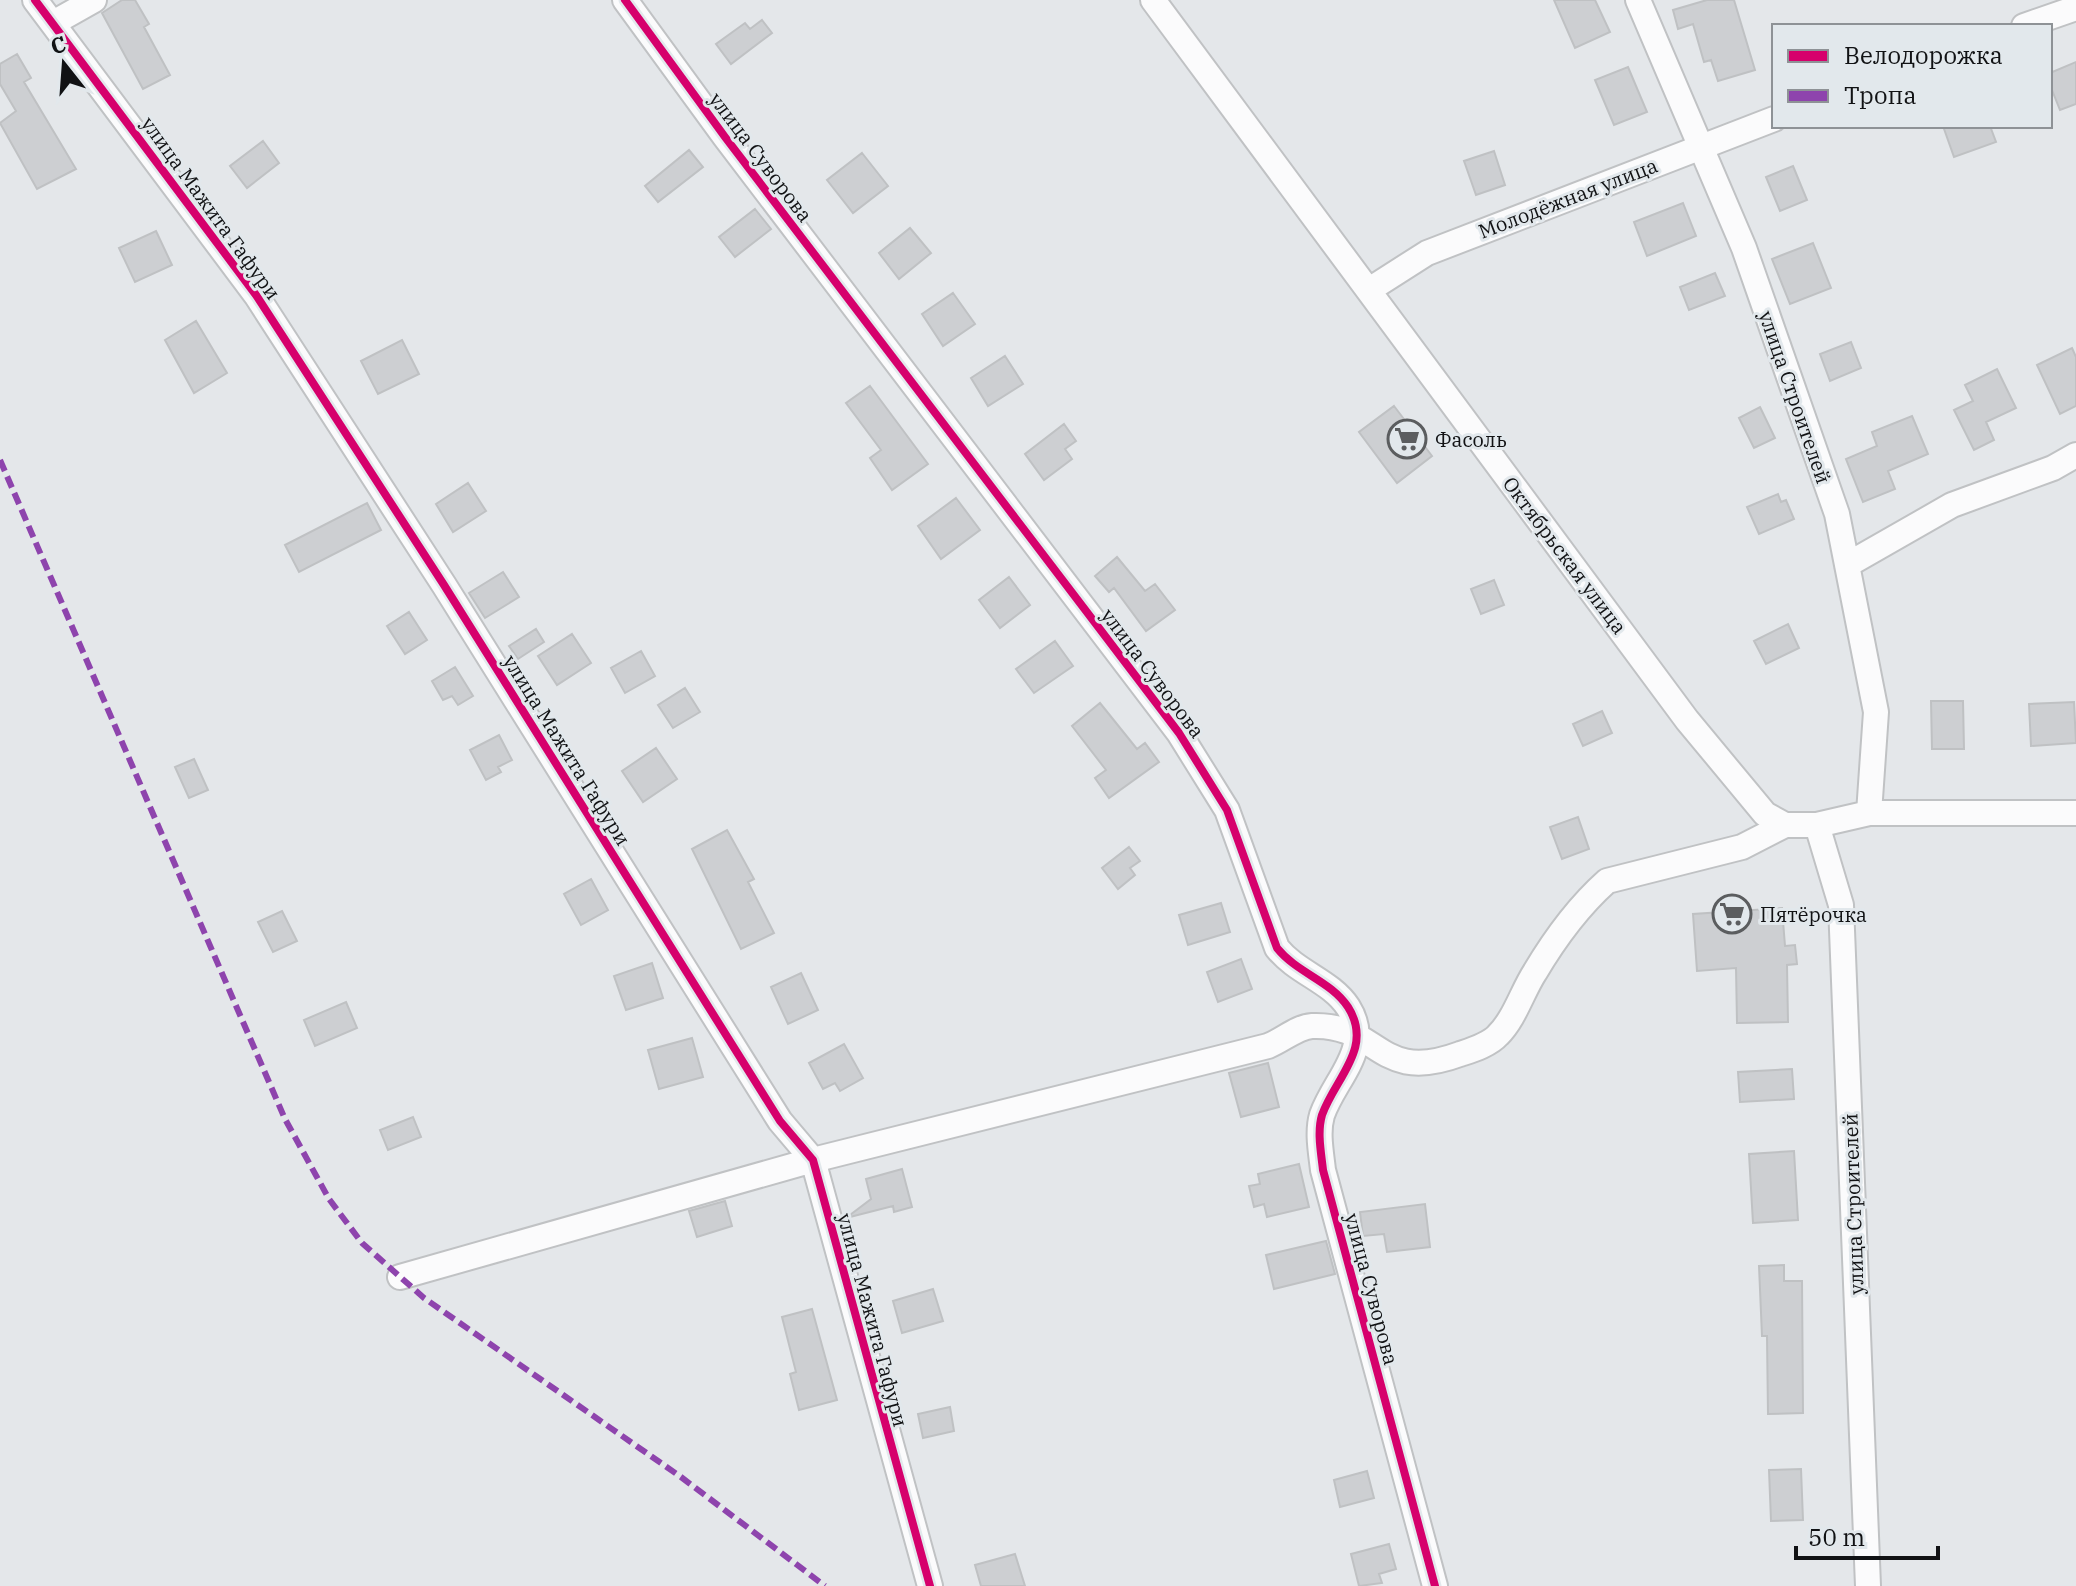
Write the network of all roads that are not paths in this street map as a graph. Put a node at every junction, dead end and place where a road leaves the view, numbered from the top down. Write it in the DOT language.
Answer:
graph roads {
  1 [pos="35,0"];
  2 [pos="94,0"];
  3 [pos="625,0"];
  4 [pos="1153,0"];
  5 [pos="1638,0"];
  6 [pos="2076,8"];
  7 [pos="55,22"];
  8 [pos="2030,24"];
  9 [pos="1772,120"];
  10 [pos="1700,147"];
  11 [pos="1369,290"];
  12 [pos="2076,455"];
  13 [pos="1847,565"];
  14 [pos="1869,813"];
  15 [pos="2076,813"];
  16 [pos="1785,825"];
  17 [pos="1817,825"];
  18 [pos="1358,1034"];
  19 [pos="813,1160"];
  20 [pos="400,1277"];
  21 [pos="930,1586"];
  22 [pos="1435,1586"];
  23 [pos="1868,1586"];
  1 -- 7 [label="street, улица Мажита Гафури"];
  2 -- 7 [label="street"];
  3 -- 18 [label="street, улица Суворова"];
  4 -- 11 [label="street, Октябрьская улица"];
  5 -- 10 [label="street, улица Строителей"];
  6 -- 8 [label="street"];
  7 -- 19 [label="street, улица Мажита Гафури"];
  9 -- 10 [label="street, Молодёжная улица"];
  10 -- 11 [label="street, Молодёжная улица"];
  10 -- 13 [label="street, улица Строителей"];
  11 -- 16 [label="street, Октябрьская улица"];
  12 -- 13 [label="street"];
  13 -- 14 [label="street, улица Строителей"];
  14 -- 15 [label="street"];
  14 -- 17 [label="street"];
  16 -- 17 [label="street"];
  16 -- 18 [label="street"];
  17 -- 23 [label="street, улица Строителей"];
  18 -- 19 [label="street"];
  18 -- 22 [label="street, улица Суворова"];
  19 -- 20 [label="street"];
  19 -- 21 [label="street, улица Мажита Гафури"];
}
